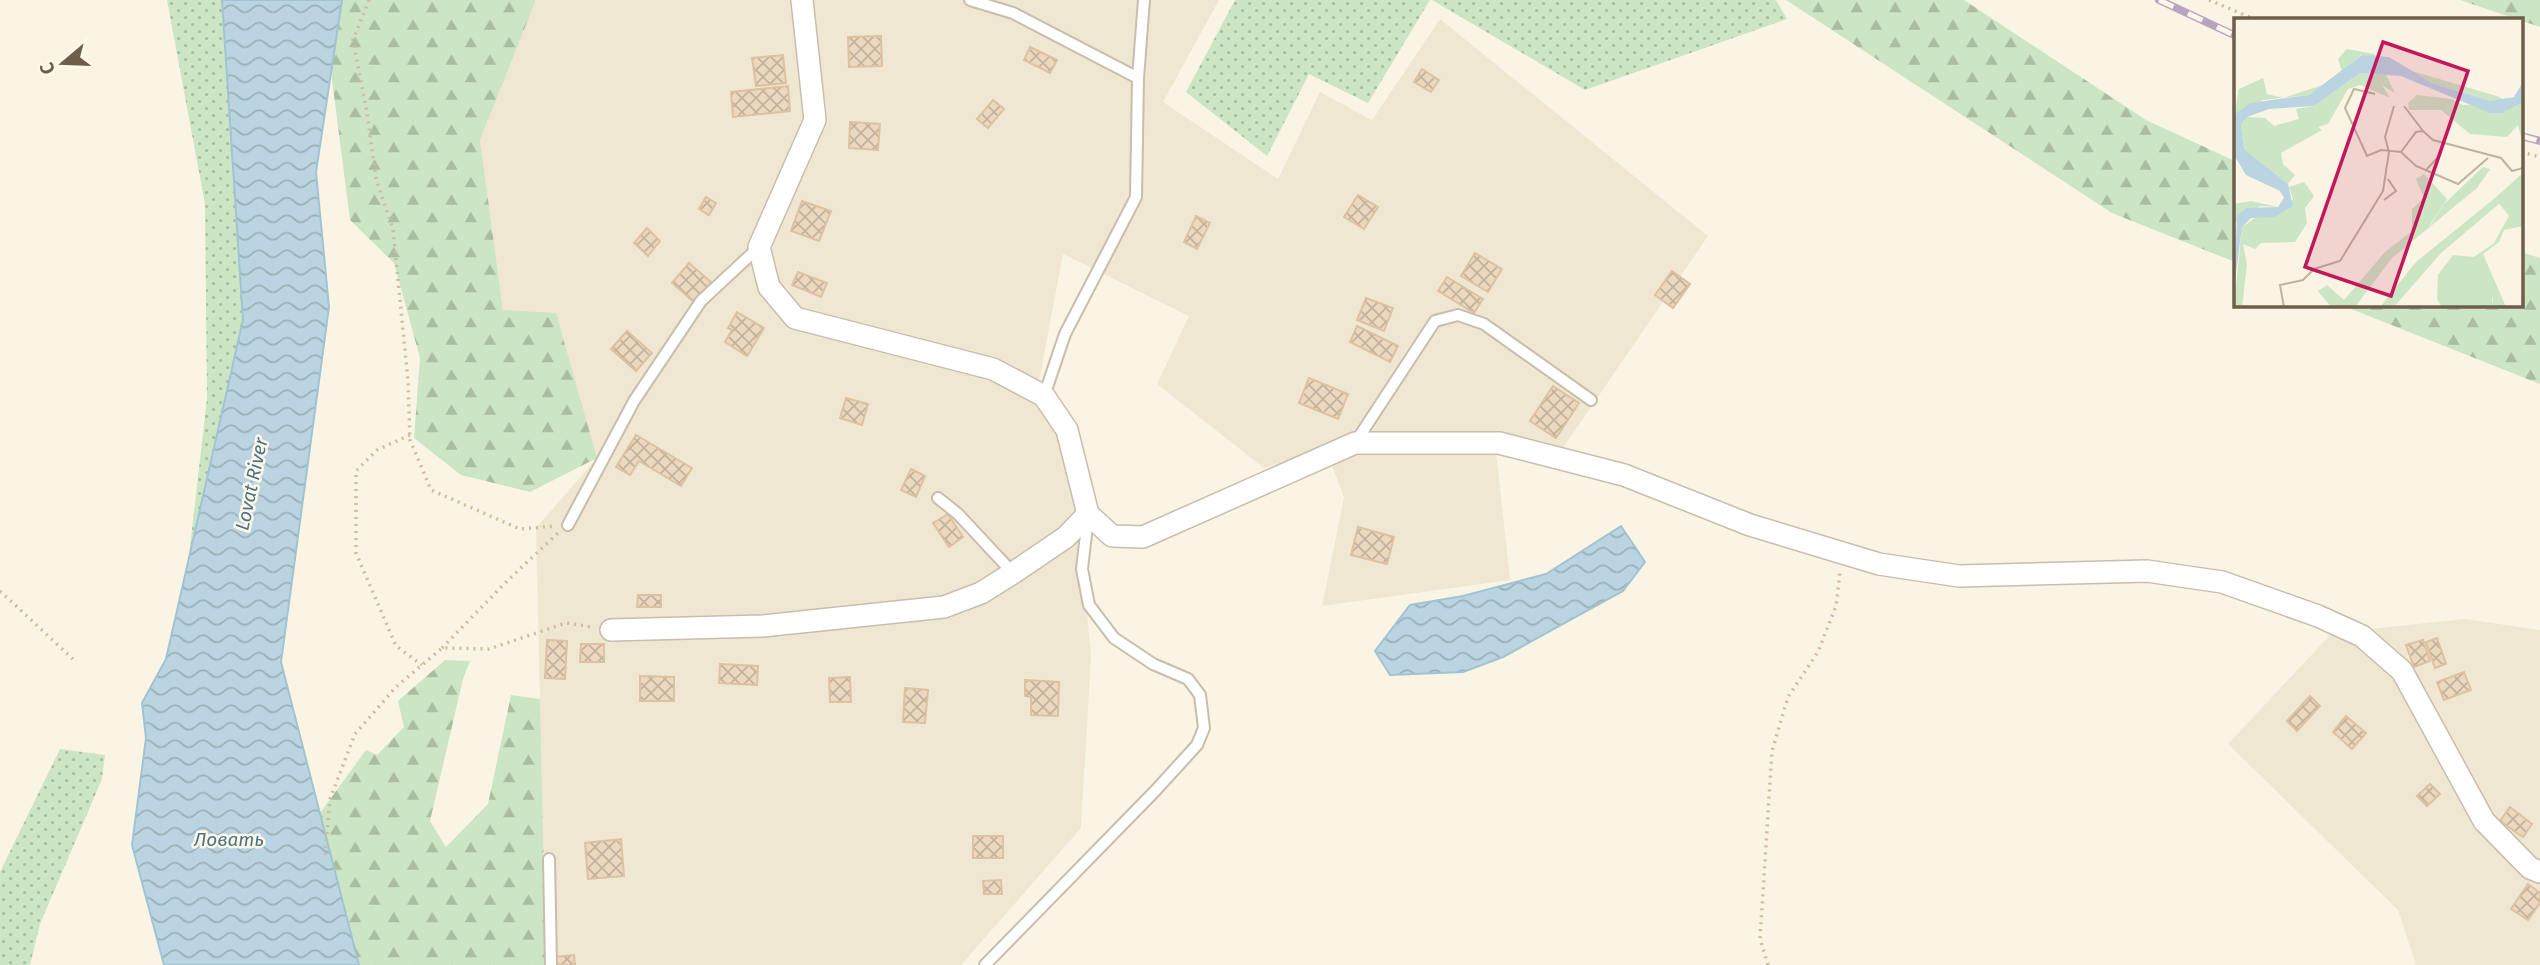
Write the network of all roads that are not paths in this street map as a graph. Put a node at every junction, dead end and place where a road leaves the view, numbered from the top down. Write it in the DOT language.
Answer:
graph roads {
  1 [pos="806,0"];
  2 [pos="970,0"];
  3 [pos="1144,0"];
  4 [pos="1139,78"];
  5 [pos="759,247"];
  6 [pos="1044,396"];
  7 [pos="1591,400"];
  8 [pos="1355,443"];
  9 [pos="938,498"];
  10 [pos="1088,514"];
  11 [pos="568,525"];
  12 [pos="1013,573"];
  13 [pos="611,630"];
  14 [pos="550,859"];
  15 [pos="2540,872"];
  16 [pos="551,965"];
  17 [pos="985,965"];
  1 -- 5 [label="street"];
  2 -- 4 [label="lane"];
  3 -- 4 [label="lane"];
  4 -- 6 [label="lane"];
  5 -- 6 [label="street"];
  5 -- 11 [label="lane"];
  6 -- 10 [label="street"];
  7 -- 8 [label="lane"];
  8 -- 10 [label="street"];
  8 -- 15 [label="street"];
  9 -- 12 [label="lane"];
  10 -- 12 [label="street"];
  10 -- 17 [label="lane"];
  12 -- 13 [label="street"];
  14 -- 16 [label="lane"];
}
